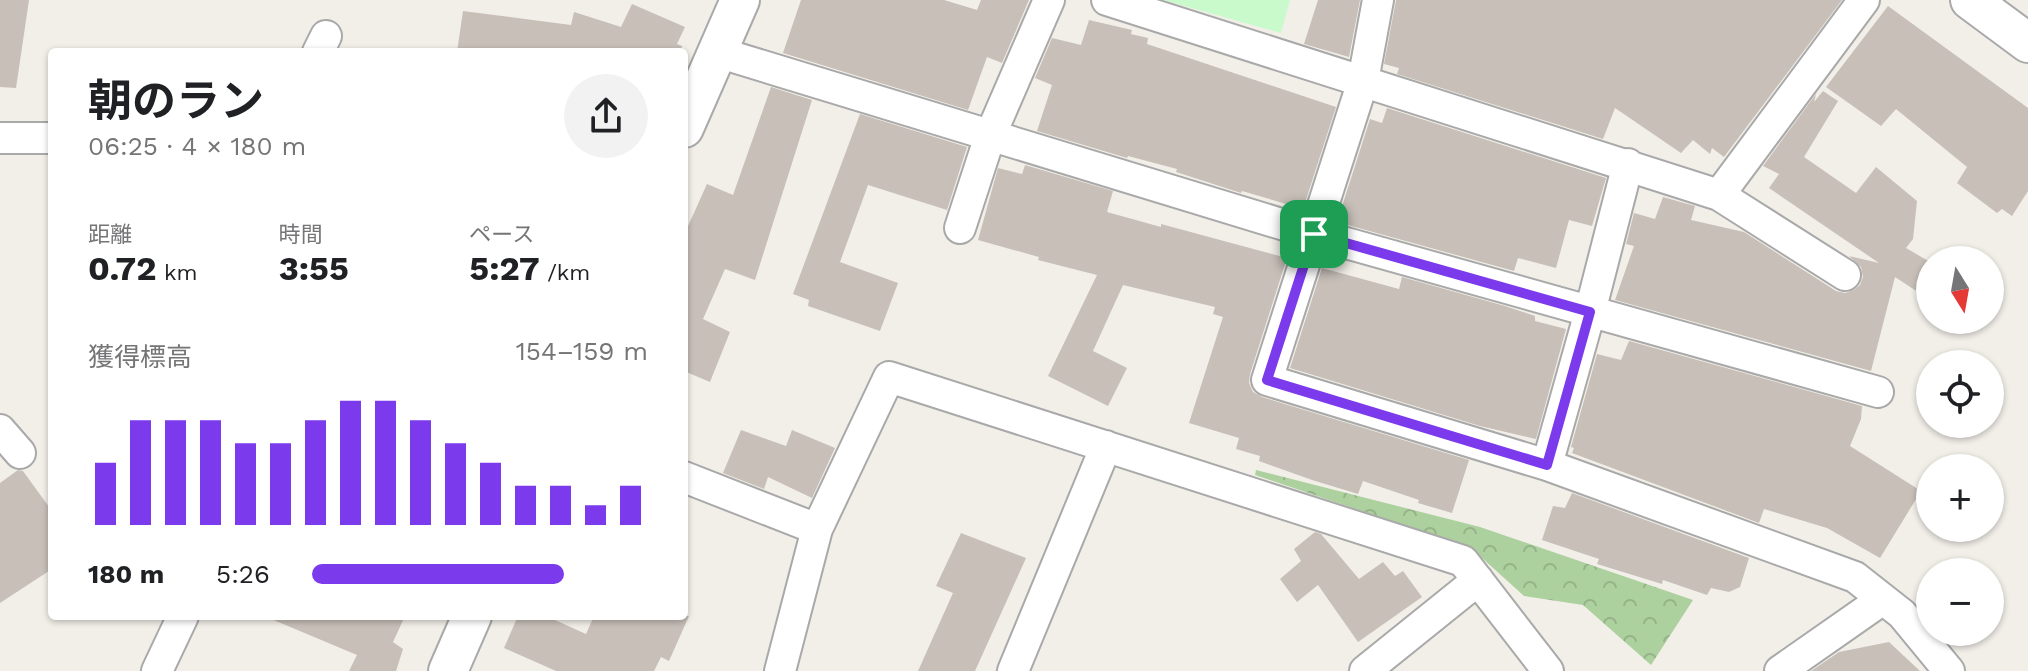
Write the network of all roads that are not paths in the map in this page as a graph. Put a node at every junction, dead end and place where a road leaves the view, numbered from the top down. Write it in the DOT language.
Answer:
graph roads {
  1 [pos="740,0"];
  2 [pos="1049,0"];
  3 [pos="1107,0"];
  4 [pos="1378,0"];
  5 [pos="1864,0"];
  6 [pos="1970,0"];
  7 [pos="2028,43"];
  8 [pos="717,52"];
  9 [pos="1363,81"];
  10 [pos="688,119"];
  11 [pos="990,136"];
  12 [pos="0,138"];
  13 [pos="48,138"];
  14 [pos="1628,164"];
  15 [pos="1719,195"];
  16 [pos="960,228"];
  17 [pos="1314,234"];
  18 [pos="1845,275"];
  19 [pos="1590,312"];
  20 [pos="1878,392"];
  21 [pos="0,430"];
  22 [pos="1106,446"];
  23 [pos="20,453"];
  24 [pos="1547,465"];
  25 [pos="688,479"];
  26 [pos="817,529"];
  27 [pos="1478,580"];
  28 [pos="1883,599"];
  29 [pos="181,620"];
  30 [pos="470,620"];
  31 [pos="157,671"];
  32 [pos="448,671"];
  33 [pos="780,671"];
  34 [pos="1013,671"];
  35 [pos="1365,671"];
  36 [pos="1548,671"];
  37 [pos="1780,671"];
  38 [pos="1949,671"];
  1 -- 8 [label="street"];
  2 -- 11 [label="street"];
  3 -- 9 [label="street"];
  4 -- 9 [label="street"];
  5 -- 15 [label="street"];
  6 -- 7 [label="street"];
  8 -- 10 [label="street"];
  8 -- 11 [label="street"];
  9 -- 14 [label="street"];
  9 -- 17 [label="street"];
  11 -- 16 [label="street"];
  11 -- 17 [label="street"];
  12 -- 13 [label="street"];
  14 -- 15 [label="street"];
  14 -- 19 [label="street"];
  15 -- 18 [label="street"];
  17 -- 19 [label="street"];
  17 -- 24 [label="street"];
  19 -- 20 [label="street"];
  19 -- 24 [label="street"];
  21 -- 23 [label="street"];
  22 -- 26 [label="street"];
  22 -- 27 [label="street"];
  22 -- 34 [label="street"];
  24 -- 28 [label="street"];
  25 -- 26 [label="street"];
  26 -- 33 [label="street"];
  27 -- 35 [label="street"];
  27 -- 36 [label="street"];
  28 -- 37 [label="street"];
  28 -- 38 [label="street"];
  29 -- 31 [label="street"];
  30 -- 32 [label="street"];
}
